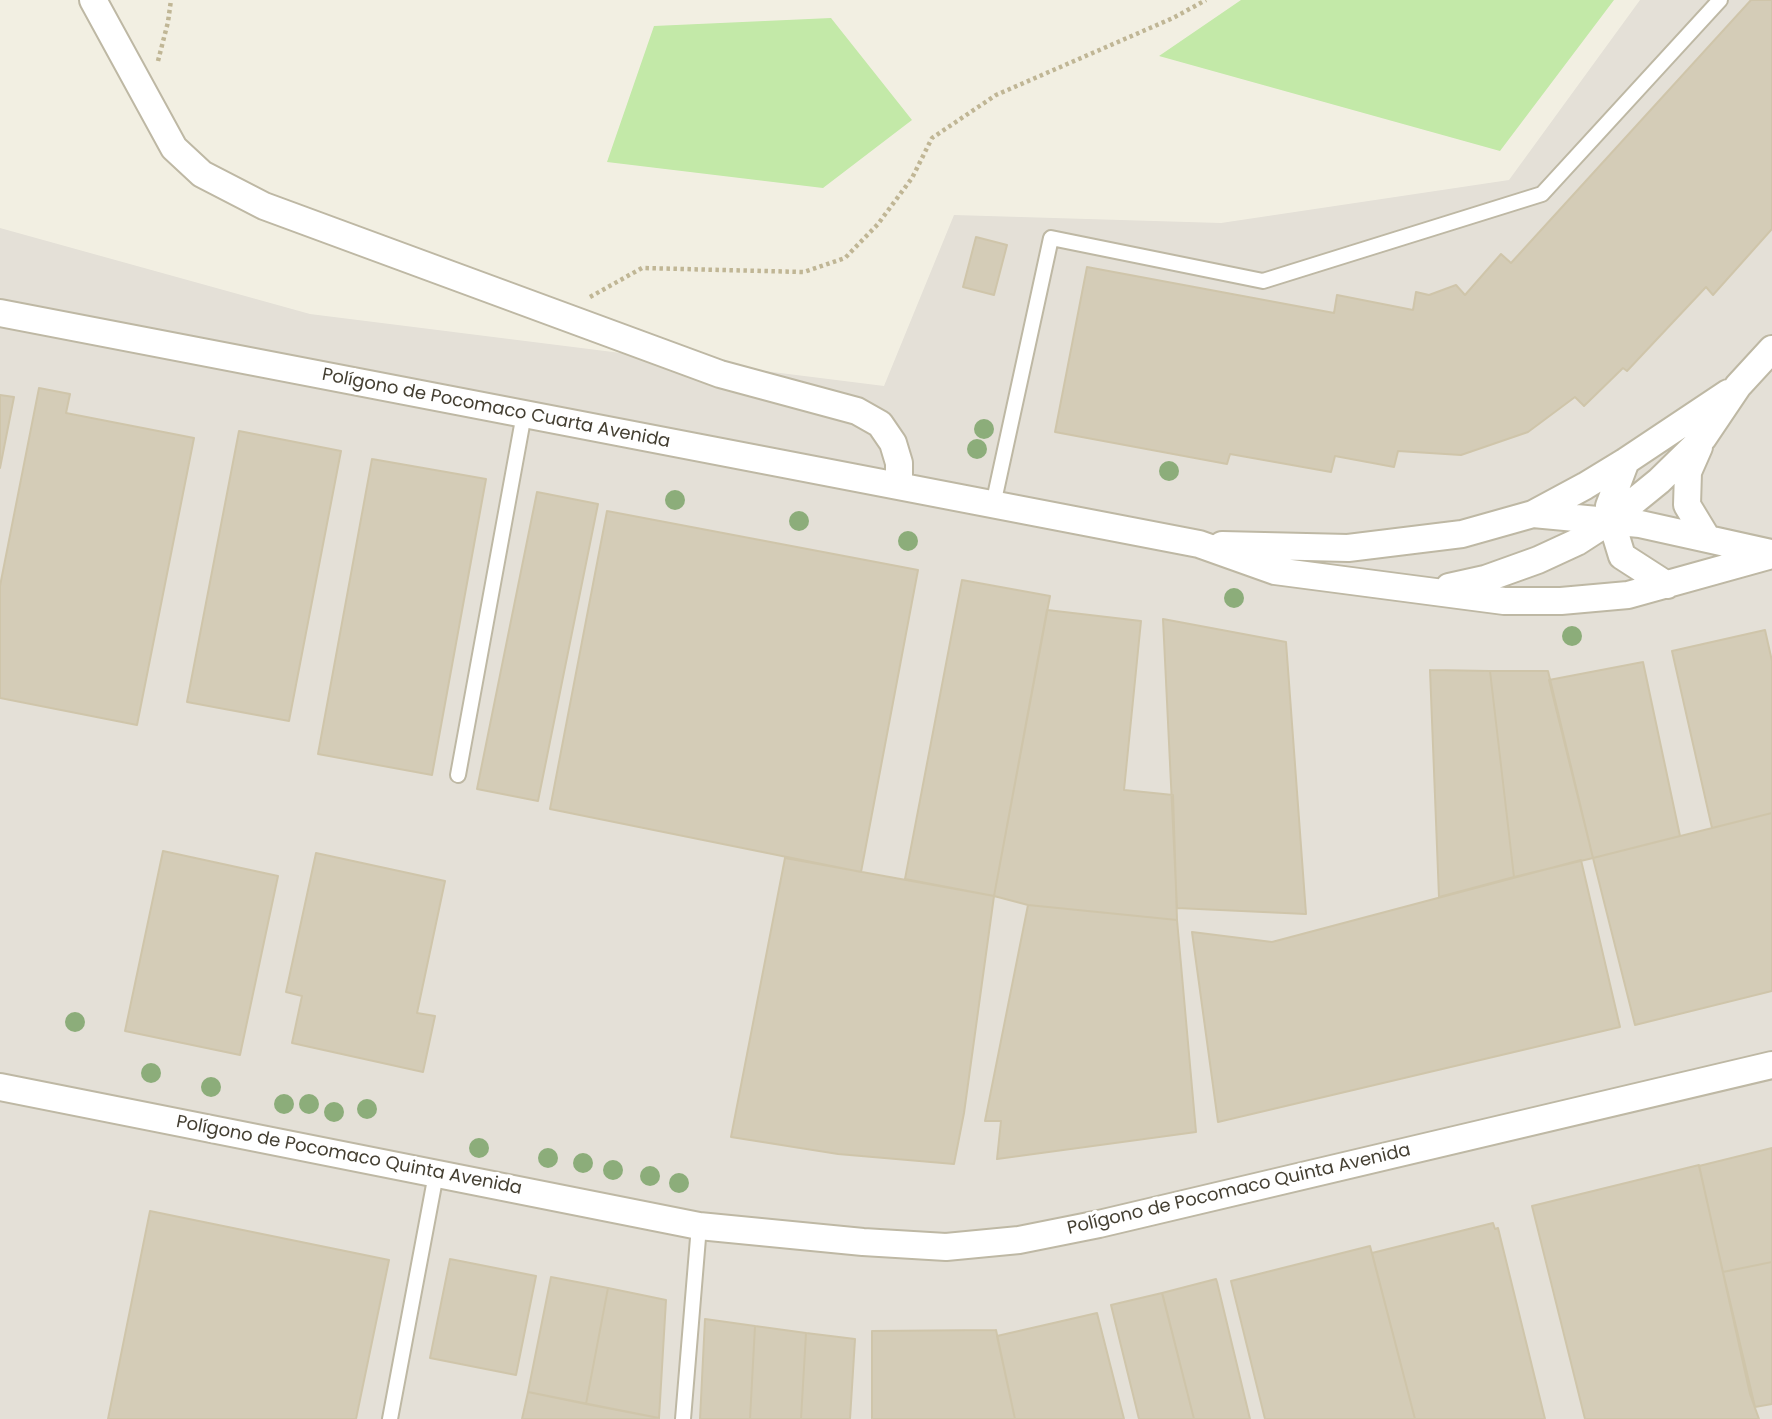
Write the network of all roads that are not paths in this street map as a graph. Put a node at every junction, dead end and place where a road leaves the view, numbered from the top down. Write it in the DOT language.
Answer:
graph roads {
  1 [pos="93,0"];
  2 [pos="1720,0"];
  3 [pos="0,313"];
  4 [pos="1772,349"];
  5 [pos="1738,386"];
  6 [pos="524,414"];
  7 [pos="1703,438"];
  8 [pos="1626,461"];
  9 [pos="899,486"];
  10 [pos="993,505"];
  11 [pos="1533,514"];
  12 [pos="1611,520"];
  13 [pos="1707,538"];
  14 [pos="1199,544"];
  15 [pos="1772,554"];
  16 [pos="1667,585"];
  17 [pos="1430,592"];
  18 [pos="458,775"];
  19 [pos="1772,1065"];
  20 [pos="0,1087"];
  21 [pos="436,1174"];
  22 [pos="699,1226"];
  23 [pos="390,1419"];
  24 [pos="683,1419"];
  1 -- 9 [label="street"];
  2 -- 10 [label="lane"];
  3 -- 6 [label="street, Polígono de Pocomaco Cuarta Avenida"];
  4 -- 5 [label="street"];
  5 -- 7 [label="street"];
  5 -- 8 [label="street"];
  6 -- 9 [label="street, Polígono de Pocomaco Cuarta Avenida"];
  6 -- 18 [label="lane"];
  7 -- 12 [label="street"];
  7 -- 13 [label="street"];
  8 -- 11 [label="street"];
  8 -- 12 [label="street"];
  9 -- 10 [label="street, Polígono de Pocomaco Cuarta Avenida"];
  10 -- 14 [label="street, Polígono de Pocomaco Cuarta Avenida"];
  11 -- 12 [label="street, Polígono de Pocomaco Cuarta Avenida"];
  11 -- 14 [label="street, Polígono de Pocomaco Cuarta Avenida"];
  12 -- 13 [label="street, Polígono de Pocomaco Cuarta Avenida"];
  12 -- 16 [label="street"];
  12 -- 17 [label="street"];
  13 -- 15 [label="street, Polígono de Pocomaco Cuarta Avenida"];
  14 -- 17 [label="street, Polígono de Pocomaco Cuarta Avenida"];
  15 -- 16 [label="street, Polígono de Pocomaco Cuarta Avenida"];
  16 -- 17 [label="street, Polígono de Pocomaco Cuarta Avenida"];
  19 -- 22 [label="street, Polígono de Pocomaco Quinta Avenida"];
  20 -- 21 [label="street, Polígono de Pocomaco Quinta Avenida"];
  21 -- 22 [label="street, Polígono de Pocomaco Quinta Avenida"];
  21 -- 23 [label="lane"];
  22 -- 24 [label="lane"];
}
